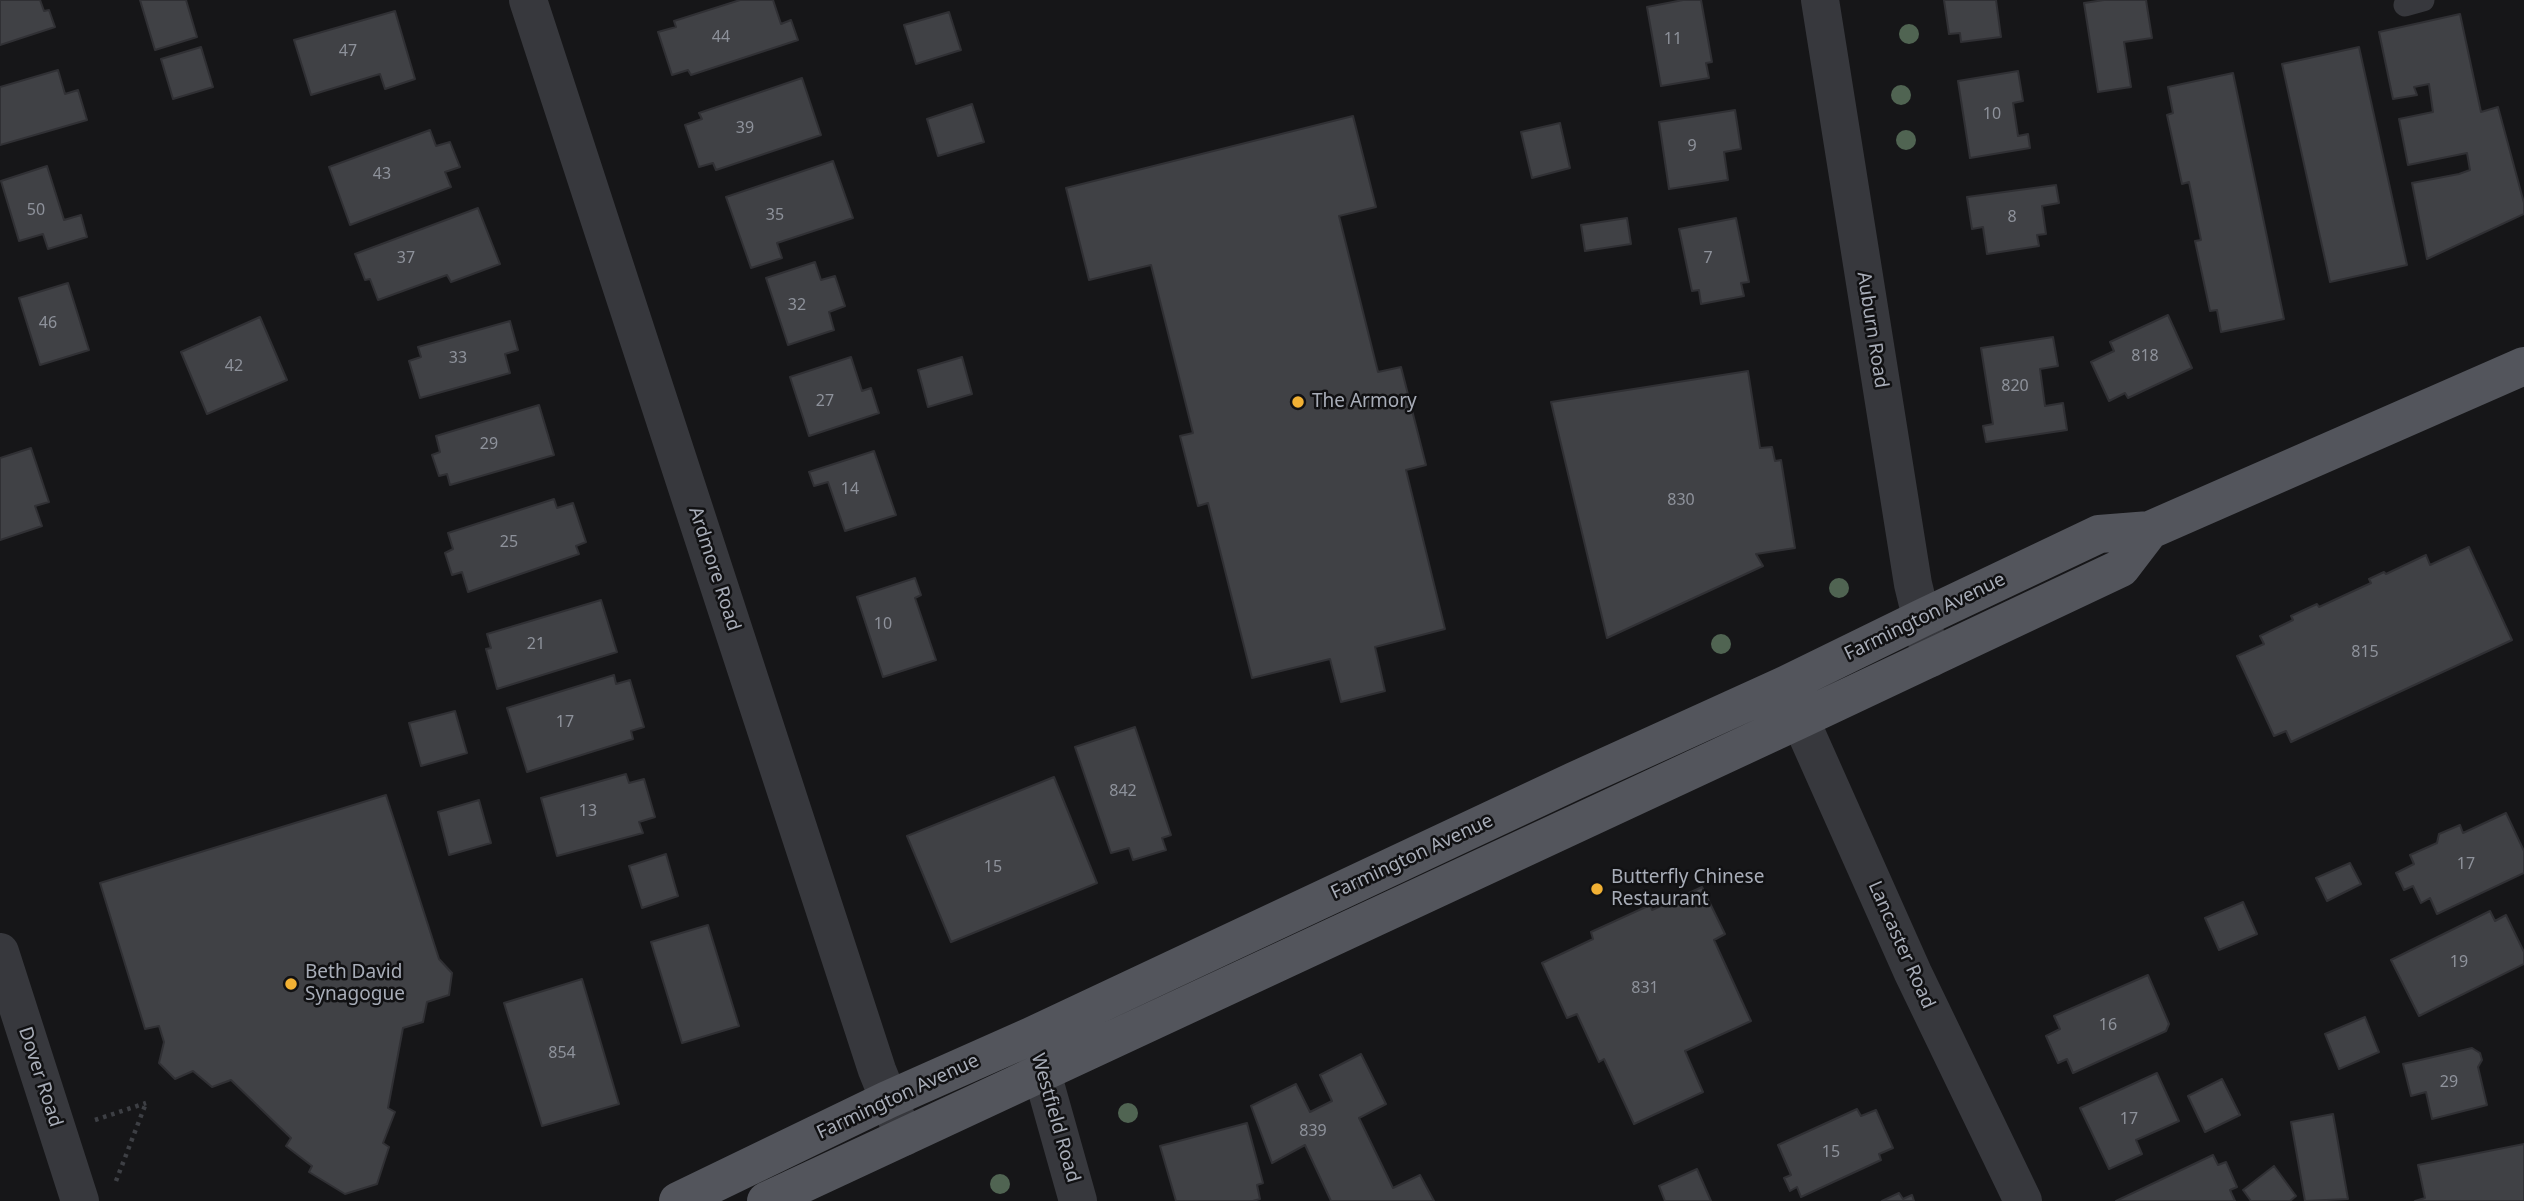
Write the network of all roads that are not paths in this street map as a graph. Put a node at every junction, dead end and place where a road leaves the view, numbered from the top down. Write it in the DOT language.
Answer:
graph roads {
  1 [pos="528,0"];
  2 [pos="1820,0"];
  3 [pos="2524,366"];
  4 [pos="2150,530"];
  5 [pos="1922,618"];
  6 [pos="1931,658"];
  7 [pos="1785,685"];
  8 [pos="1800,720"];
  9 [pos="0,952"];
  10 [pos="1031,1036"];
  11 [pos="1042,1072"];
  12 [pos="887,1100"];
  13 [pos="904,1137"];
  14 [pos="80,1201"];
  15 [pos="678,1201"];
  16 [pos="766,1201"];
  17 [pos="1078,1201"];
  18 [pos="2023,1201"];
  1 -- 12 [label="street, Ardmore Road"];
  2 -- 5 [label="street, Auburn Road"];
  3 -- 4 [label="main road, Farmington Avenue"];
  4 -- 5 [label="main road, Farmington Avenue"];
  4 -- 6 [label="main road, Farmington Avenue"];
  5 -- 6 [label="street, Auburn Road"];
  5 -- 7 [label="main road, Farmington Avenue"];
  6 -- 8 [label="main road, Farmington Avenue"];
  7 -- 8 [label="street, Lancaster Road"];
  7 -- 10 [label="main road, Farmington Avenue"];
  8 -- 11 [label="main road, Farmington Avenue"];
  8 -- 18 [label="street, Lancaster Road"];
  9 -- 14 [label="street, Dover Road"];
  10 -- 11 [label="street, Westfield Road"];
  10 -- 12 [label="main road, Farmington Avenue"];
  11 -- 13 [label="main road, Farmington Avenue"];
  11 -- 17 [label="street, Westfield Road"];
  12 -- 13 [label="street, Ardmore Road"];
  12 -- 15 [label="main road, Farmington Avenue"];
  13 -- 16 [label="main road, Farmington Avenue"];
}
